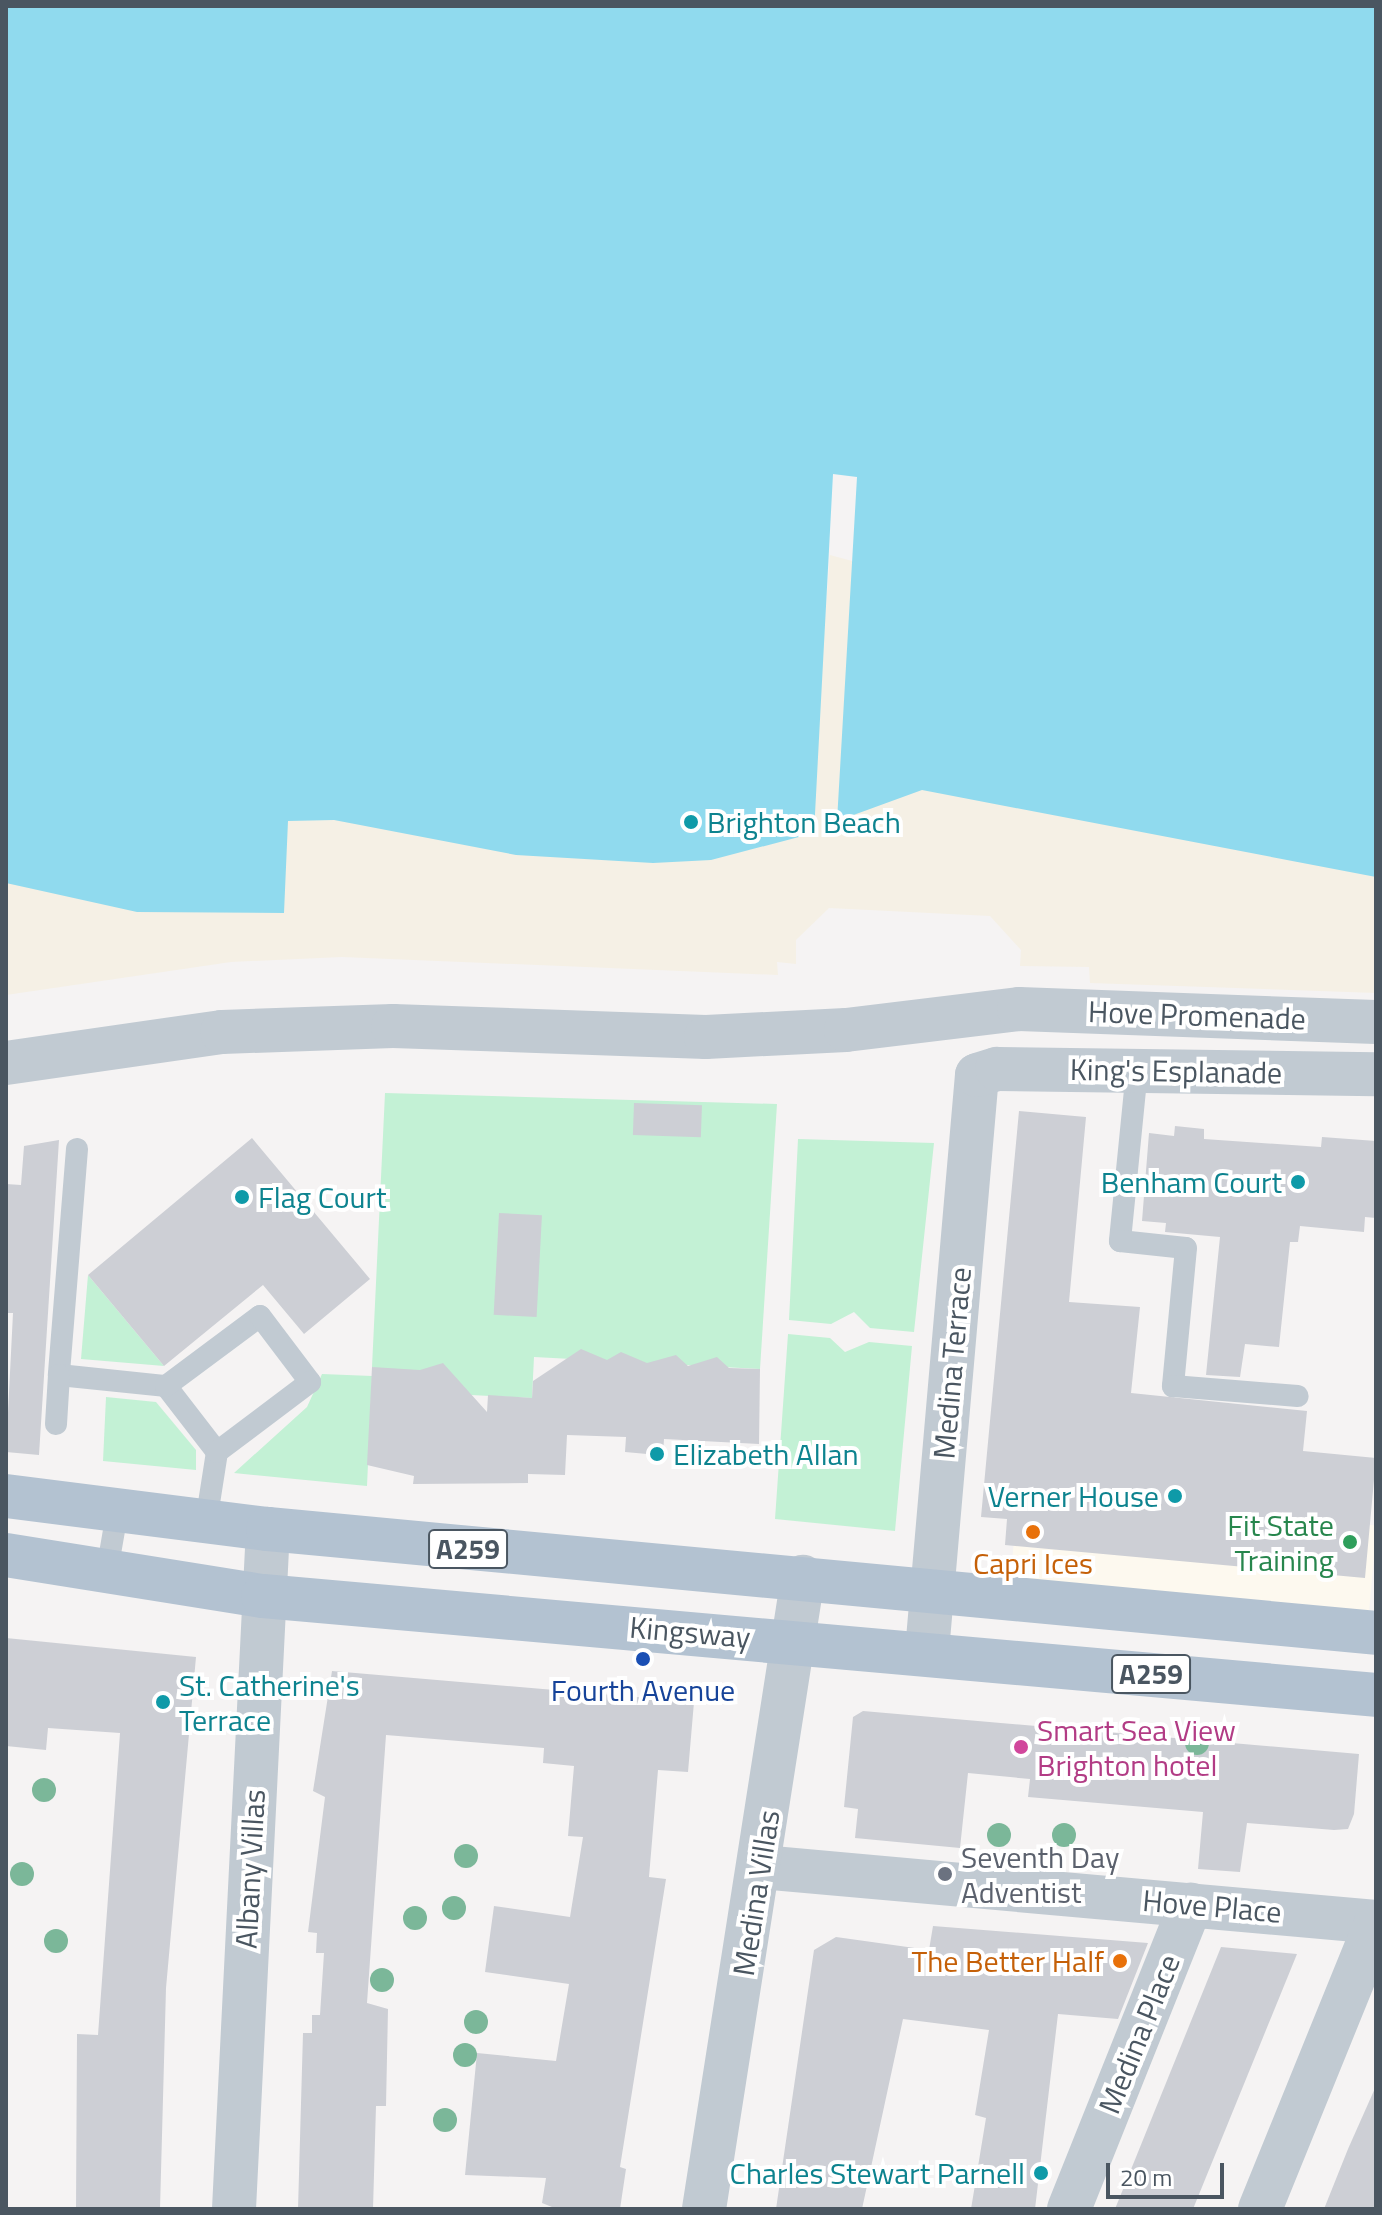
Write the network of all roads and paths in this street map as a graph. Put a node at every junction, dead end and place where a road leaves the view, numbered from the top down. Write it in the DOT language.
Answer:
graph roads {
  1 [pos="1376,1022"];
  2 [pos="6,1063"];
  3 [pos="1137,1070"];
  4 [pos="1376,1074"];
  5 [pos="977,1075"];
  6 [pos="77,1149"];
  7 [pos="59,1375"];
  8 [pos="166,1386"];
  9 [pos="1298,1396"];
  10 [pos="56,1424"];
  11 [pos="217,1452"];
  12 [pos="6,1496"];
  13 [pos="118,1507"];
  14 [pos="206,1522"];
  15 [pos="268,1529"];
  16 [pos="6,1555"];
  17 [pos="107,1571"];
  18 [pos="803,1577"];
  19 [pos="932,1589"];
  20 [pos="263,1596"];
  21 [pos="1376,1633"];
  22 [pos="795,1641"];
  23 [pos="927,1651"];
  24 [pos="1376,1695"];
  25 [pos="761,1867"];
  26 [pos="1191,1904"];
  27 [pos="1376,1922"];
  28 [pos="234,2209"];
  29 [pos="704,2209"];
  30 [pos="1069,2209"];
  31 [pos="1260,2209"];
  1 -- 2 [label="street, Hove Promenade"];
  3 -- 4 [label="street, King's Esplanade"];
  3 -- 5 [label="street, King's Esplanade"];
  3 -- 9 [label="lane"];
  5 -- 19 [label="street, Medina Terrace"];
  6 -- 7 [label="lane"];
  7 -- 8 [label="lane"];
  7 -- 10 [label="lane"];
  8 -- 11 [label="lane"];
  8 -- 11 [label="lane"];
  11 -- 14 [label="lane"];
  12 -- 13 [label="main road, A259"];
  13 -- 14 [label="main road, A259"];
  13 -- 17 [label="lane"];
  14 -- 15 [label="main road, A259"];
  15 -- 18 [label="main road, A259"];
  15 -- 20 [label="street, Albany Villas"];
  16 -- 17 [label="main road, Kingsway / A259"];
  17 -- 20 [label="main road, Kingsway / A259"];
  18 -- 19 [label="main road, A259"];
  18 -- 22 [label="street, Medina Villas"];
  19 -- 21 [label="main road, A259"];
  19 -- 23 [label="street, Medina Terrace"];
  20 -- 22 [label="main road, Kingsway / A259"];
  20 -- 28 [label="street, Albany Villas"];
  22 -- 23 [label="main road, Kingsway / A259"];
  22 -- 25 [label="street, Medina Villas"];
  23 -- 24 [label="main road, Kingsway / A259"];
  25 -- 26 [label="street, Hove Place"];
  25 -- 29 [label="street, Medina Villas"];
  26 -- 27 [label="street, Hove Place"];
  26 -- 30 [label="street, Medina Place"];
  27 -- 31 [label="street"];
}
